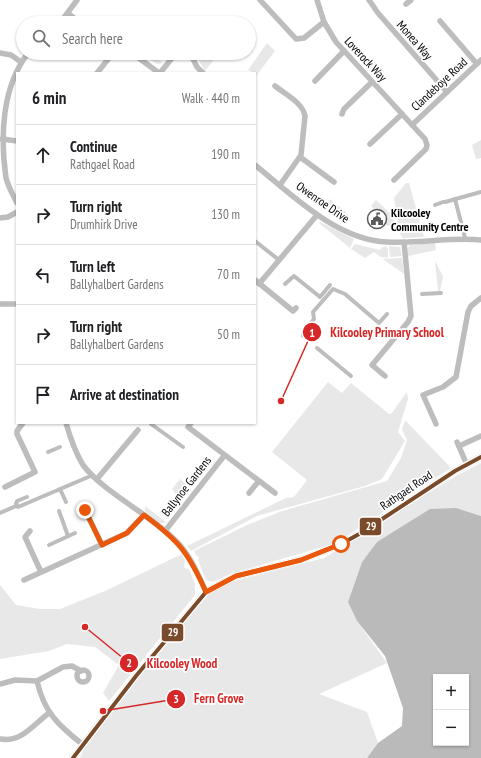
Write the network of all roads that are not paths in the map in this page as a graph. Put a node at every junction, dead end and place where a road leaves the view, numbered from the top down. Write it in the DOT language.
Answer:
graph roads {
  1 [pos="77,0"];
  2 [pos="260,0"];
  3 [pos="317,0"];
  4 [pos="369,0"];
  5 [pos="411,0"];
  6 [pos="406,4"];
  7 [pos="68,13"];
  8 [pos="66,16"];
  9 [pos="72,16"];
  10 [pos="440,21"];
  11 [pos="324,22"];
  12 [pos="344,51"];
  13 [pos="0,53"];
  14 [pos="16,58"];
  15 [pos="19,60"];
  16 [pos="107,60"];
  17 [pos="141,60"];
  18 [pos="170,60"];
  19 [pos="194,60"];
  20 [pos="22,62"];
  21 [pos="479,62"];
  22 [pos="17,72"];
  23 [pos="98,72"];
  24 [pos="158,72"];
  25 [pos="160,72"];
  26 [pos="202,72"];
  27 [pos="16,75"];
  28 [pos="315,82"];
  29 [pos="372,82"];
  30 [pos="275,86"];
  31 [pos="447,92"];
  32 [pos="2,105"];
  33 [pos="342,114"];
  34 [pos="402,114"];
  35 [pos="412,125"];
  36 [pos="2,140"];
  37 [pos="16,140"];
  38 [pos="370,144"];
  39 [pos="300,157"];
  40 [pos="256,166"];
  41 [pos="394,180"];
  42 [pos="334,182"];
  43 [pos="280,185"];
  44 [pos="481,192"];
  45 [pos="455,200"];
  46 [pos="16,201"];
  47 [pos="435,205"];
  48 [pos="16,213"];
  49 [pos="317,215"];
  50 [pos="0,218"];
  51 [pos="465,238"];
  52 [pos="481,240"];
  53 [pos="256,242"];
  54 [pos="404,242"];
  55 [pos="279,260"];
  56 [pos="257,282"];
  57 [pos="285,284"];
  58 [pos="330,285"];
  59 [pos="441,293"];
  60 [pos="422,294"];
  61 [pos="481,298"];
  62 [pos="0,304"];
  63 [pos="16,304"];
  64 [pos="296,308"];
  65 [pos="387,314"];
  66 [pos="303,336"];
  67 [pos="317,348"];
  68 [pos="351,376"];
  69 [pos="385,376"];
  70 [pos="22,424"];
  71 [pos="66,424"];
  72 [pos="151,424"];
  73 [pos="190,424"];
  74 [pos="436,424"];
  75 [pos="138,430"];
  76 [pos="481,436"];
  77 [pos="60,447"];
  78 [pos="183,447"];
  79 [pos="48,452"];
  80 [pos="224,456"];
  81 [pos="481,457"];
  82 [pos="468,464"];
  83 [pos="95,477"];
  84 [pos="258,482"];
  85 [pos="5,487"];
  86 [pos="60,489"];
  87 [pos="249,493"];
  88 [pos="275,493"];
  89 [pos="27,497"];
  90 [pos="66,502"];
  91 [pos="16,504"];
  92 [pos="85,510"];
  93 [pos="58,511"];
  94 [pos="0,513"];
  95 [pos="144,515"];
  96 [pos="30,531"];
  97 [pos="165,531"];
  98 [pos="76,533"];
  99 [pos="68,536"];
  100 [pos="49,545"];
  101 [pos="102,545"];
  102 [pos="41,572"];
  103 [pos="24,580"];
  104 [pos="206,592"];
  105 [pos="81,671"];
  106 [pos="37,681"];
  107 [pos="0,684"];
  108 [pos="49,713"];
  109 [pos="0,735"];
  110 [pos="0,739"];
  111 [pos="82,744"];
  112 [pos="73,758"];
  1 -- 7 [label="street"];
  2 -- 11 [label="street"];
  3 -- 11 [label="street, Loverock Way"];
  4 -- 31 [label="street, Monea Way"];
  5 -- 6 [label="street"];
  7 -- 8 [label="street"];
  7 -- 9 [label="street"];
  10 -- 21 [label="street"];
  11 -- 12 [label="street, Loverock Way"];
  12 -- 28 [label="street"];
  12 -- 29 [label="street, Loverock Way"];
  13 -- 14 [label="street"];
  15 -- 20 [label="street"];
  16 -- 23 [label="street"];
  17 -- 24 [label="street"];
  18 -- 25 [label="street"];
  19 -- 26 [label="street"];
  20 -- 22 [label="street"];
  21 -- 31 [label="street, Clandeboye Road"];
  27 -- 32 [label="street"];
  29 -- 33 [label="street"];
  29 -- 34 [label="street, Loverock Way"];
  30 -- 39 [label="street"];
  31 -- 35 [label="street, Clandeboye Road"];
  32 -- 36 [label="street"];
  34 -- 35 [label="street, Loverock Way"];
  34 -- 38 [label="street"];
  35 -- 41 [label="street, Loverock Way"];
  36 -- 37 [label="street"];
  36 -- 46 [label="street"];
  39 -- 42 [label="street"];
  39 -- 43 [label="street"];
  40 -- 43 [label="street, Owenroe Drive"];
  43 -- 49 [label="street, Owenroe Drive"];
  44 -- 45 [label="street"];
  45 -- 47 [label="street"];
  45 -- 51 [label="street"];
  48 -- 50 [label="street"];
  49 -- 54 [label="street, Owenroe Drive"];
  49 -- 55 [label="street"];
  51 -- 52 [label="street, Owenroe Drive"];
  51 -- 54 [label="street, Owenroe Drive"];
  53 -- 55 [label="street"];
  54 -- 69 [label="street"];
  55 -- 56 [label="street"];
  56 -- 64 [label="street"];
  57 -- 58 [label="street"];
  59 -- 60 [label="street"];
  61 -- 74 [label="street"];
  62 -- 63 [label="street"];
  65 -- 66 [label="street"];
  67 -- 68 [label="street"];
  70 -- 85 [label="street"];
  71 -- 83 [label="street"];
  72 -- 78 [label="street"];
  73 -- 80 [label="street, Ballynoe Gardens"];
  75 -- 83 [label="street"];
  76 -- 82 [label="street"];
  77 -- 79 [label="street"];
  80 -- 84 [label="street, Ballynoe Gardens"];
  80 -- 97 [label="street, Ballynoe Gardens"];
  81 -- 82 [label="street, Rathgael Road"];
  82 -- 104 [label="street, Rathgael Road"];
  83 -- 86 [label="street"];
  83 -- 95 [label="street"];
  84 -- 87 [label="street"];
  84 -- 88 [label="street, Ballynoe Gardens"];
  86 -- 90 [label="street"];
  86 -- 91 [label="street"];
  89 -- 91 [label="street"];
  91 -- 94 [label="street"];
  92 -- 101 [label="street"];
  93 -- 99 [label="street"];
  95 -- 97 [label="street"];
  95 -- 101 [label="street"];
  96 -- 102 [label="street"];
  97 -- 104 [label="street"];
  98 -- 99 [label="street"];
  99 -- 100 [label="street"];
  101 -- 102 [label="street"];
  102 -- 103 [label="street"];
  104 -- 111 [label="street, Rathgael Road"];
  105 -- 106 [label="street"];
  106 -- 107 [label="street"];
  106 -- 108 [label="street"];
  108 -- 110 [label="street"];
  108 -- 111 [label="street"];
  109 -- 110 [label="street"];
  111 -- 112 [label="street, Rathgael Road"];
}
